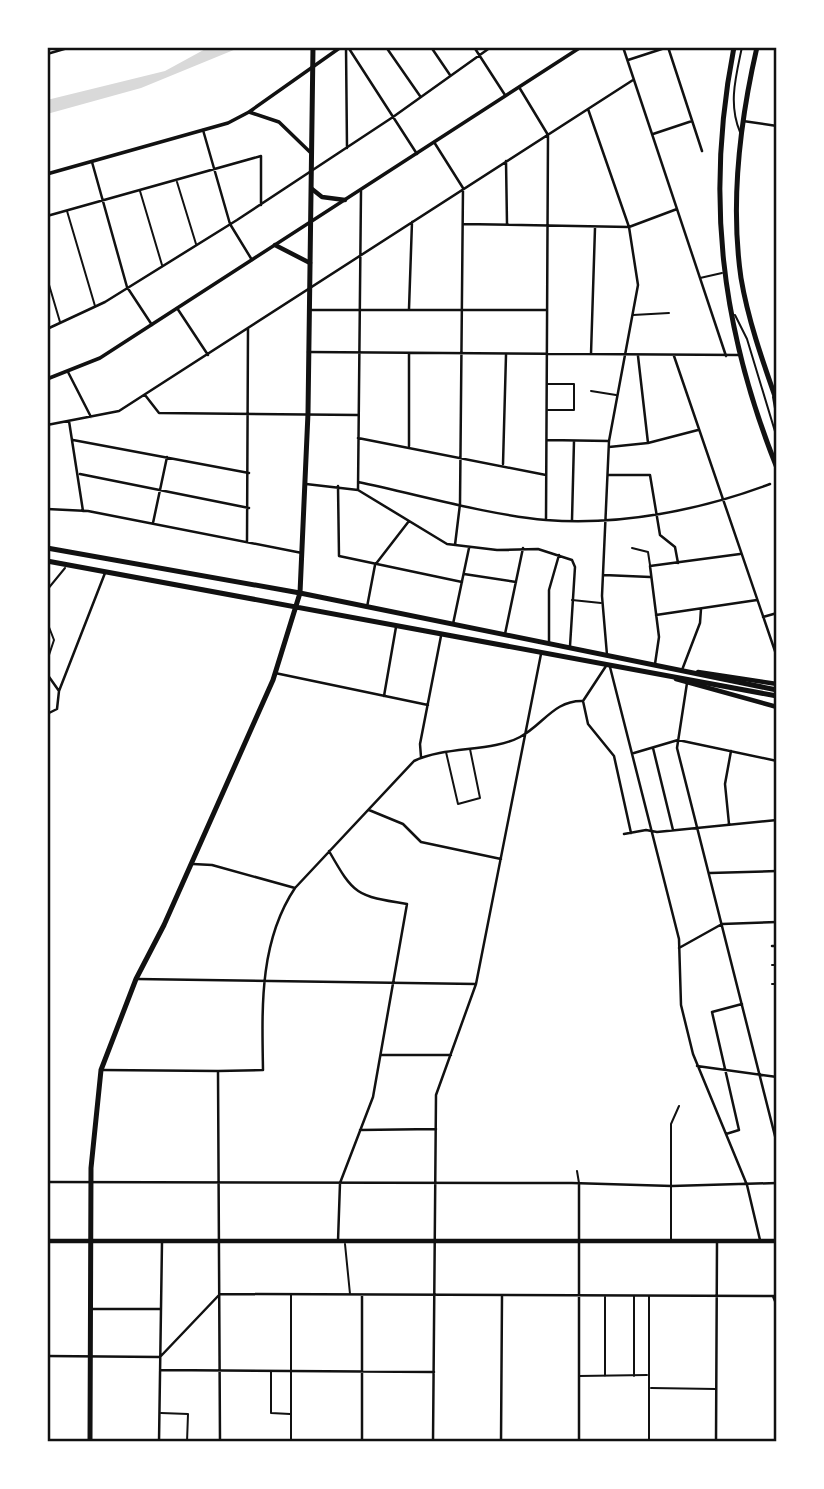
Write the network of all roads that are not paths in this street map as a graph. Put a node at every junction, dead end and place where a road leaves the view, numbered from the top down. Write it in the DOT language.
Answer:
graph roads {
  1 [pos="71,47"];
  2 [pos="313,47"];
  3 [pos="345,47"];
  4 [pos="386,47"];
  5 [pos="431,47"];
  6 [pos="474,47"];
  7 [pos="491,47"];
  8 [pos="582,47"];
  9 [pos="623,47"];
  10 [pos="734,47"];
  11 [pos="742,47"];
  12 [pos="757,47"];
  13 [pos="47,54"];
  14 [pos="480,54"];
  15 [pos="627,60"];
  16 [pos="450,75"];
  17 [pos="633,80"];
  18 [pos="519,87"];
  19 [pos="505,95"];
  20 [pos="420,96"];
  21 [pos="588,109"];
  22 [pos="249,112"];
  23 [pos="393,117"];
  24 [pos="692,121"];
  25 [pos="743,121"];
  26 [pos="777,125"];
  27 [pos="203,130"];
  28 [pos="653,134"];
  29 [pos="548,135"];
  30 [pos="741,136"];
  31 [pos="434,142"];
  32 [pos="346,148"];
  33 [pos="702,151"];
  34 [pos="311,153"];
  35 [pos="417,154"];
  36 [pos="92,161"];
  37 [pos="506,161"];
  38 [pos="213,169"];
  39 [pos="312,172"];
  40 [pos="47,174"];
  41 [pos="176,180"];
  42 [pos="463,188"];
  43 [pos="312,189"];
  44 [pos="140,191"];
  45 [pos="361,191"];
  46 [pos="102,201"];
  47 [pos="345,201"];
  48 [pos="261,205"];
  49 [pos="677,209"];
  50 [pos="66,211"];
  51 [pos="47,216"];
  52 [pos="312,222"];
  53 [pos="412,222"];
  54 [pos="230,224"];
  55 [pos="463,224"];
  56 [pos="507,224"];
  57 [pos="549,225"];
  58 [pos="594,227"];
  59 [pos="629,227"];
  60 [pos="196,244"];
  61 [pos="275,246"];
  62 [pos="360,256"];
  63 [pos="252,260"];
  64 [pos="310,263"];
  65 [pos="162,266"];
  66 [pos="722,273"];
  67 [pos="47,278"];
  68 [pos="700,278"];
  69 [pos="127,287"];
  70 [pos="310,289"];
  71 [pos="728,302"];
  72 [pos="95,307"];
  73 [pos="177,308"];
  74 [pos="359,309"];
  75 [pos="409,309"];
  76 [pos="309,310"];
  77 [pos="462,310"];
  78 [pos="548,310"];
  79 [pos="669,313"];
  80 [pos="632,315"];
  81 [pos="61,323"];
  82 [pos="152,326"];
  83 [pos="248,328"];
  84 [pos="47,329"];
  85 [pos="309,352"];
  86 [pos="359,353"];
  87 [pos="409,354"];
  88 [pos="591,354"];
  89 [pos="208,355"];
  90 [pos="461,355"];
  91 [pos="506,355"];
  92 [pos="548,355"];
  93 [pos="739,355"];
  94 [pos="624,356"];
  95 [pos="638,356"];
  96 [pos="674,356"];
  97 [pos="726,356"];
  98 [pos="68,372"];
  99 [pos="47,379"];
  100 [pos="770,382"];
  101 [pos="548,384"];
  102 [pos="591,391"];
  103 [pos="145,395"];
  104 [pos="617,396"];
  105 [pos="777,402"];
  106 [pos="547,410"];
  107 [pos="308,413"];
  108 [pos="247,414"];
  109 [pos="358,415"];
  110 [pos="91,417"];
  111 [pos="777,420"];
  112 [pos="69,421"];
  113 [pos="47,425"];
  114 [pos="698,430"];
  115 [pos="358,438"];
  116 [pos="777,438"];
  117 [pos="73,440"];
  118 [pos="547,440"];
  119 [pos="574,441"];
  120 [pos="610,441"];
  121 [pos="648,443"];
  122 [pos="410,446"];
  123 [pos="609,447"];
  124 [pos="167,457"];
  125 [pos="461,458"];
  126 [pos="503,465"];
  127 [pos="777,468"];
  128 [pos="249,473"];
  129 [pos="80,474"];
  130 [pos="546,475"];
  131 [pos="608,475"];
  132 [pos="358,482"];
  133 [pos="306,484"];
  134 [pos="770,484"];
  135 [pos="338,486"];
  136 [pos="358,490"];
  137 [pos="159,491"];
  138 [pos="723,502"];
  139 [pos="460,504"];
  140 [pos="248,508"];
  141 [pos="47,509"];
  142 [pos="83,511"];
  143 [pos="657,513"];
  144 [pos="546,520"];
  145 [pos="572,520"];
  146 [pos="605,520"];
  147 [pos="409,521"];
  148 [pos="153,524"];
  149 [pos="247,542"];
  150 [pos="455,545"];
  151 [pos="469,547"];
  152 [pos="47,548"];
  153 [pos="523,548"];
  154 [pos="632,548"];
  155 [pos="302,554"];
  156 [pos="740,554"];
  157 [pos="559,555"];
  158 [pos="47,561"];
  159 [pos="678,563"];
  160 [pos="66,564"];
  161 [pos="375,565"];
  162 [pos="650,566"];
  163 [pos="106,569"];
  164 [pos="463,574"];
  165 [pos="603,575"];
  166 [pos="650,577"];
  167 [pos="462,582"];
  168 [pos="516,582"];
  169 [pos="47,590"];
  170 [pos="300,593"];
  171 [pos="572,600"];
  172 [pos="757,600"];
  173 [pos="602,603"];
  174 [pos="367,607"];
  175 [pos="296,608"];
  176 [pos="701,609"];
  177 [pos="777,612"];
  178 [pos="654,615"];
  179 [pos="763,618"];
  180 [pos="47,622"];
  181 [pos="453,624"];
  182 [pos="397,627"];
  183 [pos="505,634"];
  184 [pos="441,636"];
  185 [pos="549,643"];
  186 [pos="570,647"];
  187 [pos="541,654"];
  188 [pos="607,654"];
  189 [pos="777,657"];
  190 [pos="47,661"];
  191 [pos="655,664"];
  192 [pos="608,667"];
  193 [pos="682,670"];
  194 [pos="275,673"];
  195 [pos="47,674"];
  196 [pos="675,679"];
  197 [pos="687,683"];
  198 [pos="777,684"];
  199 [pos="777,690"];
  200 [pos="59,691"];
  201 [pos="384,696"];
  202 [pos="777,696"];
  203 [pos="583,701"];
  204 [pos="428,705"];
  205 [pos="777,706"];
  206 [pos="47,714"];
  207 [pos="523,735"];
  208 [pos="678,740"];
  209 [pos="469,748"];
  210 [pos="652,748"];
  211 [pos="731,751"];
  212 [pos="446,752"];
  213 [pos="633,753"];
  214 [pos="421,757"];
  215 [pos="777,761"];
  216 [pos="368,810"];
  217 [pos="777,820"];
  218 [pos="729,824"];
  219 [pos="698,827"];
  220 [pos="673,830"];
  221 [pos="652,831"];
  222 [pos="631,833"];
  223 [pos="624,834"];
  224 [pos="329,851"];
  225 [pos="501,859"];
  226 [pos="191,864"];
  227 [pos="777,871"];
  228 [pos="709,873"];
  229 [pos="295,888"];
  230 [pos="777,922"];
  231 [pos="722,924"];
  232 [pos="679,948"];
  233 [pos="772,965"];
  234 [pos="777,965"];
  235 [pos="136,979"];
  236 [pos="264,980"];
  237 [pos="394,982"];
  238 [pos="476,984"];
  239 [pos="772,984"];
  240 [pos="777,984"];
  241 [pos="742,1004"];
  242 [pos="381,1055"];
  243 [pos="451,1055"];
  244 [pos="697,1066"];
  245 [pos="101,1070"];
  246 [pos="218,1071"];
  247 [pos="725,1071"];
  248 [pos="761,1077"];
  249 [pos="777,1077"];
  250 [pos="679,1106"];
  251 [pos="436,1129"];
  252 [pos="360,1130"];
  253 [pos="726,1134"];
  254 [pos="776,1135"];
  255 [pos="777,1144"];
  256 [pos="577,1171"];
  257 [pos="47,1182"];
  258 [pos="221,1183"];
  259 [pos="340,1183"];
  260 [pos="436,1183"];
  261 [pos="777,1183"];
  262 [pos="91,1184"];
  263 [pos="579,1184"];
  264 [pos="747,1185"];
  265 [pos="671,1186"];
  266 [pos="579,1240"];
  267 [pos="47,1241"];
  268 [pos="90,1241"];
  269 [pos="162,1241"];
  270 [pos="220,1241"];
  271 [pos="338,1241"];
  272 [pos="345,1241"];
  273 [pos="434,1241"];
  274 [pos="671,1241"];
  275 [pos="717,1241"];
  276 [pos="760,1241"];
  277 [pos="777,1241"];
  278 [pos="220,1294"];
  279 [pos="291,1294"];
  280 [pos="350,1295"];
  281 [pos="362,1295"];
  282 [pos="434,1295"];
  283 [pos="502,1295"];
  284 [pos="579,1295"];
  285 [pos="605,1295"];
  286 [pos="634,1295"];
  287 [pos="649,1295"];
  288 [pos="717,1296"];
  289 [pos="775,1296"];
  290 [pos="777,1306"];
  291 [pos="161,1308"];
  292 [pos="90,1309"];
  293 [pos="47,1356"];
  294 [pos="90,1357"];
  295 [pos="160,1357"];
  296 [pos="160,1370"];
  297 [pos="220,1372"];
  298 [pos="271,1372"];
  299 [pos="291,1372"];
  300 [pos="361,1372"];
  301 [pos="434,1372"];
  302 [pos="579,1376"];
  303 [pos="606,1376"];
  304 [pos="634,1376"];
  305 [pos="648,1376"];
  306 [pos="649,1388"];
  307 [pos="717,1389"];
  308 [pos="159,1413"];
  309 [pos="290,1414"];
  310 [pos="90,1442"];
  311 [pos="159,1442"];
  312 [pos="187,1442"];
  313 [pos="220,1442"];
  314 [pos="291,1442"];
  315 [pos="362,1442"];
  316 [pos="433,1442"];
  317 [pos="500,1442"];
  318 [pos="579,1442"];
  319 [pos="649,1442"];
  320 [pos="716,1442"];
  1 -- 13 [label="street"];
  2 -- 34 [label="main road"];
  3 -- 22 [label="street"];
  3 -- 23 [label="street"];
  3 -- 32 [label="street"];
  4 -- 20 [label="street"];
  5 -- 16 [label="street"];
  6 -- 14 [label="street"];
  7 -- 14 [label="street"];
  8 -- 18 [label="street"];
  9 -- 15 [label="street"];
  10 -- 66 [label="main road"];
  11 -- 30 [label="lane"];
  12 -- 25 [label="main road"];
  14 -- 16 [label="street"];
  14 -- 19 [label="street"];
  15 -- 17 [label="street"];
  15 -- 24 [label="street"];
  16 -- 20 [label="street"];
  17 -- 21 [label="street"];
  17 -- 28 [label="street"];
  18 -- 19 [label="street"];
  18 -- 29 [label="street"];
  19 -- 31 [label="street"];
  20 -- 23 [label="street"];
  21 -- 29 [label="street"];
  21 -- 59 [label="street"];
  22 -- 27 [label="street"];
  22 -- 34 [label="street"];
  23 -- 32 [label="street"];
  23 -- 35 [label="street"];
  24 -- 28 [label="street"];
  24 -- 33 [label="street"];
  25 -- 26 [label="street"];
  25 -- 30 [label="main road"];
  27 -- 36 [label="street"];
  27 -- 38 [label="street"];
  28 -- 49 [label="street"];
  29 -- 37 [label="street"];
  29 -- 57 [label="street"];
  30 -- 100 [label="main road"];
  31 -- 35 [label="street"];
  31 -- 42 [label="street"];
  32 -- 39 [label="street"];
  34 -- 39 [label="main road"];
  35 -- 45 [label="street"];
  36 -- 40 [label="street"];
  36 -- 46 [label="street"];
  37 -- 42 [label="street"];
  37 -- 56 [label="street"];
  38 -- 41 [label="street"];
  38 -- 48 [label="street"];
  38 -- 54 [label="street"];
  39 -- 43 [label="main road"];
  39 -- 48 [label="street"];
  41 -- 44 [label="street"];
  41 -- 60 [label="lane"];
  42 -- 53 [label="street"];
  42 -- 55 [label="street"];
  43 -- 47 [label="main road"];
  43 -- 52 [label="main road"];
  44 -- 46 [label="street"];
  44 -- 65 [label="lane"];
  45 -- 47 [label="street"];
  45 -- 62 [label="street"];
  46 -- 50 [label="street"];
  46 -- 69 [label="street"];
  47 -- 52 [label="street"];
  48 -- 54 [label="street"];
  49 -- 59 [label="street"];
  49 -- 68 [label="street"];
  50 -- 51 [label="street"];
  50 -- 72 [label="lane"];
  52 -- 61 [label="street"];
  52 -- 64 [label="main road"];
  53 -- 62 [label="street"];
  53 -- 75 [label="street"];
  54 -- 60 [label="street"];
  54 -- 63 [label="street"];
  55 -- 56 [label="street"];
  55 -- 77 [label="street"];
  56 -- 57 [label="street"];
  57 -- 58 [label="street"];
  57 -- 78 [label="street"];
  58 -- 59 [label="street"];
  58 -- 88 [label="street"];
  59 -- 80 [label="street"];
  60 -- 65 [label="street"];
  61 -- 63 [label="street"];
  61 -- 64 [label="main road"];
  62 -- 70 [label="street"];
  62 -- 74 [label="street"];
  63 -- 73 [label="street"];
  64 -- 70 [label="main road"];
  65 -- 69 [label="street"];
  66 -- 68 [label="lane"];
  66 -- 71 [label="main road"];
  67 -- 81 [label="lane"];
  68 -- 97 [label="street"];
  69 -- 72 [label="street"];
  69 -- 82 [label="street"];
  70 -- 76 [label="main road"];
  70 -- 83 [label="street"];
  71 -- 93 [label="main road"];
  71 -- 116 [label="lane"];
  72 -- 81 [label="street"];
  73 -- 82 [label="street"];
  73 -- 89 [label="street"];
  74 -- 75 [label="street"];
  74 -- 76 [label="street"];
  74 -- 86 [label="street"];
  75 -- 77 [label="street"];
  76 -- 85 [label="main road"];
  77 -- 78 [label="street"];
  77 -- 90 [label="street"];
  78 -- 92 [label="street"];
  79 -- 80 [label="lane"];
  80 -- 94 [label="street"];
  81 -- 84 [label="street"];
  82 -- 98 [label="street"];
  83 -- 89 [label="street"];
  83 -- 108 [label="street"];
  85 -- 86 [label="street"];
  85 -- 107 [label="main road"];
  86 -- 87 [label="street"];
  86 -- 109 [label="street"];
  87 -- 90 [label="street"];
  87 -- 122 [label="street"];
  88 -- 92 [label="street"];
  88 -- 94 [label="street"];
  89 -- 103 [label="street"];
  90 -- 91 [label="street"];
  90 -- 125 [label="street"];
  91 -- 92 [label="street"];
  91 -- 126 [label="street"];
  92 -- 101 [label="street"];
  93 -- 97 [label="street"];
  93 -- 127 [label="main road"];
  94 -- 95 [label="street"];
  94 -- 104 [label="street"];
  95 -- 96 [label="street"];
  95 -- 121 [label="street"];
  96 -- 97 [label="street"];
  96 -- 114 [label="street"];
  98 -- 99 [label="street"];
  98 -- 110 [label="street"];
  100 -- 105 [label="main road"];
  100 -- 111 [label="lane"];
  101 -- 106 [label="street"];
  101 -- 106 [label="lane"];
  102 -- 104 [label="lane"];
  103 -- 108 [label="street"];
  103 -- 110 [label="street"];
  104 -- 120 [label="street"];
  106 -- 118 [label="street"];
  107 -- 108 [label="street"];
  107 -- 109 [label="street"];
  107 -- 133 [label="main road"];
  108 -- 128 [label="street"];
  109 -- 115 [label="street"];
  110 -- 112 [label="street"];
  112 -- 113 [label="street"];
  112 -- 117 [label="street"];
  114 -- 121 [label="street"];
  114 -- 138 [label="street"];
  115 -- 122 [label="street"];
  115 -- 132 [label="street"];
  117 -- 124 [label="street"];
  117 -- 129 [label="street"];
  118 -- 119 [label="street"];
  118 -- 130 [label="street"];
  119 -- 120 [label="street"];
  119 -- 145 [label="street"];
  120 -- 123 [label="street"];
  121 -- 123 [label="street"];
  122 -- 125 [label="street"];
  123 -- 131 [label="street"];
  124 -- 128 [label="street"];
  124 -- 137 [label="street"];
  125 -- 126 [label="street"];
  125 -- 139 [label="street"];
  126 -- 130 [label="street"];
  128 -- 140 [label="street"];
  129 -- 137 [label="street"];
  129 -- 142 [label="street"];
  130 -- 144 [label="street"];
  131 -- 143 [label="street"];
  131 -- 146 [label="street"];
  132 -- 136 [label="street"];
  132 -- 139 [label="street"];
  133 -- 135 [label="street"];
  133 -- 155 [label="main road"];
  134 -- 138 [label="street"];
  135 -- 136 [label="street"];
  135 -- 161 [label="street"];
  136 -- 147 [label="street"];
  137 -- 140 [label="street"];
  137 -- 148 [label="street"];
  138 -- 143 [label="street"];
  138 -- 156 [label="street"];
  139 -- 144 [label="street"];
  139 -- 150 [label="street"];
  140 -- 149 [label="street"];
  141 -- 142 [label="street"];
  142 -- 148 [label="street"];
  143 -- 146 [label="street"];
  143 -- 159 [label="street"];
  144 -- 145 [label="street"];
  145 -- 146 [label="street"];
  146 -- 165 [label="street"];
  147 -- 150 [label="street"];
  147 -- 161 [label="street"];
  148 -- 149 [label="street"];
  149 -- 155 [label="street"];
  150 -- 151 [label="street"];
  151 -- 153 [label="street"];
  151 -- 164 [label="street"];
  152 -- 170 [label="main road"];
  153 -- 157 [label="street"];
  153 -- 168 [label="street"];
  154 -- 162 [label="lane"];
  155 -- 170 [label="main road"];
  156 -- 159 [label="street"];
  156 -- 172 [label="street"];
  157 -- 171 [label="street"];
  157 -- 185 [label="street"];
  158 -- 160 [label="main road"];
  159 -- 162 [label="street"];
  160 -- 163 [label="main road"];
  160 -- 169 [label="lane"];
  161 -- 167 [label="street"];
  161 -- 174 [label="street"];
  162 -- 166 [label="street"];
  163 -- 175 [label="main road"];
  163 -- 200 [label="street"];
  164 -- 167 [label="street"];
  164 -- 168 [label="street"];
  165 -- 166 [label="street"];
  165 -- 173 [label="street"];
  166 -- 178 [label="street"];
  167 -- 181 [label="street"];
  168 -- 183 [label="street"];
  170 -- 174 [label="main road"];
  170 -- 175 [label="main road"];
  171 -- 173 [label="lane"];
  171 -- 186 [label="street"];
  172 -- 176 [label="street"];
  172 -- 179 [label="street"];
  173 -- 188 [label="street"];
  174 -- 181 [label="main road"];
  175 -- 182 [label="main road"];
  175 -- 194 [label="main road"];
  176 -- 178 [label="street"];
  176 -- 193 [label="street"];
  177 -- 179 [label="street"];
  178 -- 191 [label="street"];
  179 -- 189 [label="street"];
  180 -- 190 [label="lane"];
  181 -- 183 [label="main road"];
  182 -- 184 [label="main road"];
  182 -- 201 [label="street"];
  183 -- 185 [label="main road"];
  184 -- 187 [label="main road"];
  184 -- 204 [label="street"];
  185 -- 186 [label="main road"];
  186 -- 188 [label="main road"];
  187 -- 192 [label="main road"];
  187 -- 207 [label="street"];
  188 -- 191 [label="main road"];
  191 -- 193 [label="main road"];
  192 -- 196 [label="main road"];
  192 -- 203 [label="street"];
  192 -- 213 [label="street"];
  193 -- 198 [label="main road"];
  193 -- 199 [label="main road"];
  194 -- 201 [label="street"];
  194 -- 226 [label="main road"];
  195 -- 200 [label="street"];
  196 -- 197 [label="main road"];
  196 -- 202 [label="main road"];
  197 -- 205 [label="main road"];
  197 -- 208 [label="street"];
  200 -- 206 [label="street"];
  201 -- 204 [label="street"];
  203 -- 207 [label="street"];
  203 -- 222 [label="street"];
  204 -- 214 [label="street"];
  207 -- 209 [label="street"];
  207 -- 225 [label="street"];
  208 -- 210 [label="street"];
  208 -- 211 [label="street"];
  208 -- 219 [label="street"];
  209 -- 212 [label="street"];
  209 -- 212 [label="lane"];
  210 -- 213 [label="street"];
  210 -- 220 [label="street"];
  211 -- 215 [label="street"];
  211 -- 218 [label="street"];
  212 -- 214 [label="street"];
  213 -- 221 [label="street"];
  214 -- 216 [label="street"];
  216 -- 224 [label="street"];
  216 -- 225 [label="street"];
  217 -- 218 [label="street"];
  218 -- 219 [label="street"];
  219 -- 220 [label="street"];
  219 -- 228 [label="street"];
  220 -- 221 [label="street"];
  221 -- 222 [label="street"];
  221 -- 232 [label="street"];
  222 -- 223 [label="street"];
  224 -- 229 [label="street"];
  224 -- 237 [label="street"];
  225 -- 238 [label="street"];
  226 -- 229 [label="street"];
  226 -- 235 [label="main road"];
  227 -- 228 [label="street"];
  228 -- 231 [label="street"];
  229 -- 236 [label="street"];
  230 -- 231 [label="street"];
  231 -- 232 [label="street"];
  231 -- 241 [label="street"];
  232 -- 244 [label="street"];
  233 -- 234 [label="lane"];
  235 -- 236 [label="street"];
  235 -- 245 [label="main road"];
  236 -- 237 [label="street"];
  236 -- 246 [label="street"];
  237 -- 238 [label="street"];
  237 -- 242 [label="street"];
  238 -- 243 [label="street"];
  239 -- 240 [label="lane"];
  241 -- 247 [label="street"];
  241 -- 248 [label="street"];
  242 -- 243 [label="street"];
  242 -- 252 [label="street"];
  243 -- 251 [label="street"];
  244 -- 247 [label="street"];
  244 -- 253 [label="street"];
  245 -- 246 [label="street"];
  245 -- 262 [label="main road"];
  246 -- 258 [label="street"];
  247 -- 248 [label="street"];
  247 -- 253 [label="street"];
  248 -- 249 [label="street"];
  248 -- 254 [label="street"];
  250 -- 265 [label="lane"];
  251 -- 252 [label="street"];
  251 -- 260 [label="street"];
  252 -- 259 [label="street"];
  253 -- 264 [label="street"];
  254 -- 255 [label="street"];
  256 -- 263 [label="lane"];
  257 -- 262 [label="street"];
  258 -- 259 [label="street"];
  258 -- 262 [label="street"];
  258 -- 270 [label="street"];
  259 -- 260 [label="street"];
  259 -- 271 [label="street"];
  260 -- 263 [label="street"];
  260 -- 273 [label="street"];
  261 -- 264 [label="street"];
  262 -- 268 [label="main road"];
  263 -- 265 [label="street"];
  263 -- 266 [label="street"];
  264 -- 265 [label="street"];
  264 -- 276 [label="street"];
  265 -- 274 [label="lane"];
  266 -- 273 [label="main road"];
  266 -- 274 [label="main road"];
  266 -- 284 [label="street"];
  267 -- 268 [label="main road"];
  268 -- 269 [label="main road"];
  268 -- 292 [label="main road"];
  269 -- 270 [label="main road"];
  269 -- 291 [label="street"];
  270 -- 271 [label="main road"];
  270 -- 278 [label="street"];
  271 -- 272 [label="main road"];
  272 -- 273 [label="main road"];
  272 -- 280 [label="lane"];
  273 -- 282 [label="street"];
  274 -- 275 [label="main road"];
  275 -- 276 [label="main road"];
  275 -- 288 [label="street"];
  276 -- 277 [label="main road"];
  278 -- 279 [label="street"];
  278 -- 295 [label="street"];
  278 -- 297 [label="street"];
  279 -- 280 [label="street"];
  279 -- 299 [label="lane"];
  280 -- 281 [label="street"];
  281 -- 282 [label="street"];
  281 -- 300 [label="street"];
  282 -- 283 [label="street"];
  282 -- 301 [label="street"];
  283 -- 284 [label="street"];
  283 -- 317 [label="street"];
  284 -- 285 [label="street"];
  284 -- 302 [label="street"];
  285 -- 286 [label="street"];
  285 -- 303 [label="lane"];
  286 -- 287 [label="street"];
  286 -- 304 [label="lane"];
  287 -- 288 [label="street"];
  287 -- 305 [label="lane"];
  288 -- 289 [label="street"];
  288 -- 307 [label="street"];
  289 -- 290 [label="street"];
  291 -- 292 [label="street"];
  291 -- 295 [label="street"];
  292 -- 294 [label="main road"];
  293 -- 294 [label="street"];
  294 -- 295 [label="street"];
  294 -- 310 [label="main road"];
  295 -- 296 [label="street"];
  296 -- 297 [label="street"];
  296 -- 308 [label="street"];
  297 -- 298 [label="street"];
  297 -- 313 [label="street"];
  298 -- 299 [label="street"];
  298 -- 309 [label="lane"];
  299 -- 300 [label="street"];
  299 -- 309 [label="lane"];
  300 -- 301 [label="street"];
  300 -- 315 [label="street"];
  301 -- 316 [label="street"];
  302 -- 303 [label="lane"];
  302 -- 318 [label="street"];
  303 -- 304 [label="lane"];
  304 -- 305 [label="lane"];
  305 -- 306 [label="lane"];
  306 -- 307 [label="lane"];
  306 -- 319 [label="lane"];
  307 -- 320 [label="street"];
  308 -- 311 [label="street"];
  308 -- 312 [label="lane"];
  309 -- 314 [label="lane"];
}
